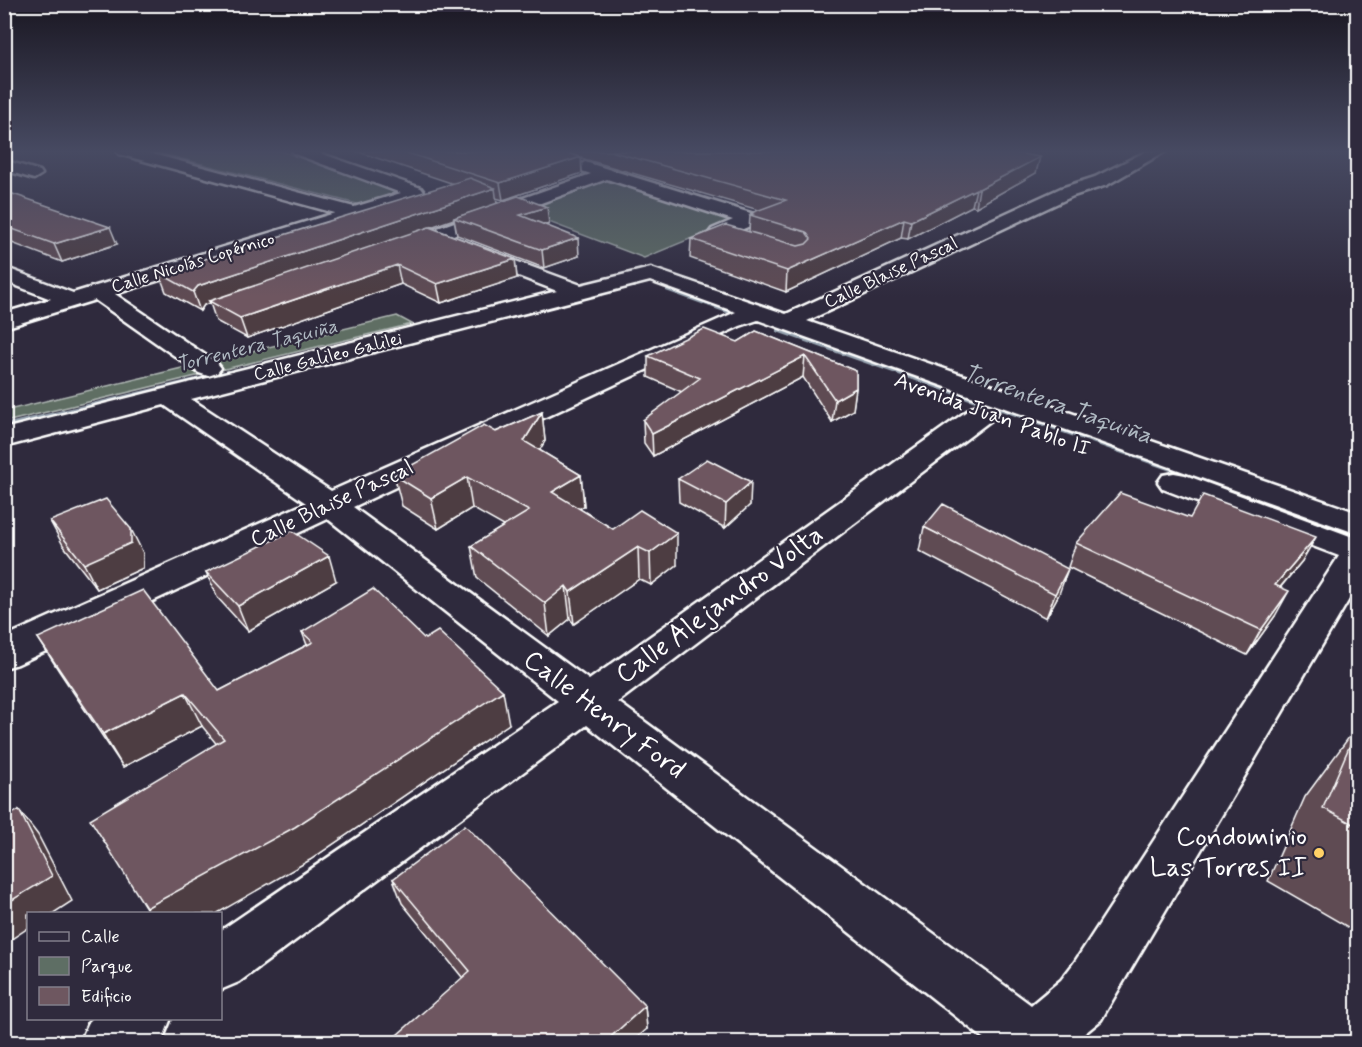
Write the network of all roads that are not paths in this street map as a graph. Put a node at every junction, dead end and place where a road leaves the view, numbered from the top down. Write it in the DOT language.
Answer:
graph roads {
  1 [pos="306,200"];
  2 [pos="397,200"];
  3 [pos="543,200"];
  4 [pos="689,200"];
  5 [pos="1050,200"];
  6 [pos="355,213"];
  7 [pos="435,244"];
  8 [pos="763,247"];
  9 [pos="380,254"];
  10 [pos="457,262"];
  11 [pos="4,273"];
  12 [pos="651,274"];
  13 [pos="626,281"];
  14 [pos="98,292"];
  15 [pos="579,292"];
  16 [pos="72,300"];
  17 [pos="547,301"];
  18 [pos="746,317"];
  19 [pos="4,321"];
  20 [pos="787,322"];
  21 [pos="208,368"];
  22 [pos="171,397"];
  23 [pos="984,412"];
  24 [pos="4,438"];
  25 [pos="330,505"];
  26 [pos="1358,524"];
  27 [pos="1358,552"];
  28 [pos="4,654"];
  29 [pos="588,702"];
  30 [pos="222,962"];
  31 [pos="140,1020"];
  32 [pos="109,1042"];
  33 [pos="1032,1042"];
  1 -- 6 [label="street"];
  2 -- 6 [label="street, Calle Nicolás Copérnico"];
  3 -- 7 [label="street"];
  4 -- 8 [label="street"];
  5 -- 20 [label="street, Calle Blaise Pascal"];
  6 -- 14 [label="street, Calle Nicolás Copérnico"];
  7 -- 9 [label="street"];
  7 -- 15 [label="street"];
  10 -- 17 [label="street"];
  11 -- 16 [label="street"];
  12 -- 13 [label="street, Calle Galileo Galilei"];
  12 -- 18 [label="street, Avenida Juan Pablo II"];
  13 -- 15 [label="street, Calle Galileo Galilei"];
  13 -- 18 [label="street, Avenida Juan Pablo II"];
  14 -- 16 [label="street, Calle Nicolás Copérnico"];
  14 -- 21 [label="street"];
  15 -- 17 [label="street, Calle Galileo Galilei"];
  16 -- 19 [label="street, Calle Nicolás Copérnico"];
  17 -- 22 [label="street, Calle Galileo Galilei"];
  18 -- 20 [label="street, Avenida Juan Pablo II"];
  18 -- 23 [label="street, Avenida Juan Pablo II"];
  18 -- 25 [label="street, Calle Blaise Pascal"];
  20 -- 26 [label="street, Avenida Juan Pablo II"];
  22 -- 24 [label="street, Calle Galileo Galilei"];
  22 -- 25 [label="street, Calle Henry Ford"];
  23 -- 27 [label="street, Avenida Juan Pablo II"];
  23 -- 29 [label="street, Calle Alejandro Volta"];
  25 -- 28 [label="street, Calle Blaise Pascal"];
  25 -- 29 [label="street, Calle Henry Ford"];
  27 -- 33 [label="street"];
  29 -- 30 [label="street, Calle Alejandro Volta"];
  29 -- 33 [label="street, Calle Henry Ford"];
  31 -- 32 [label="street"];
}
